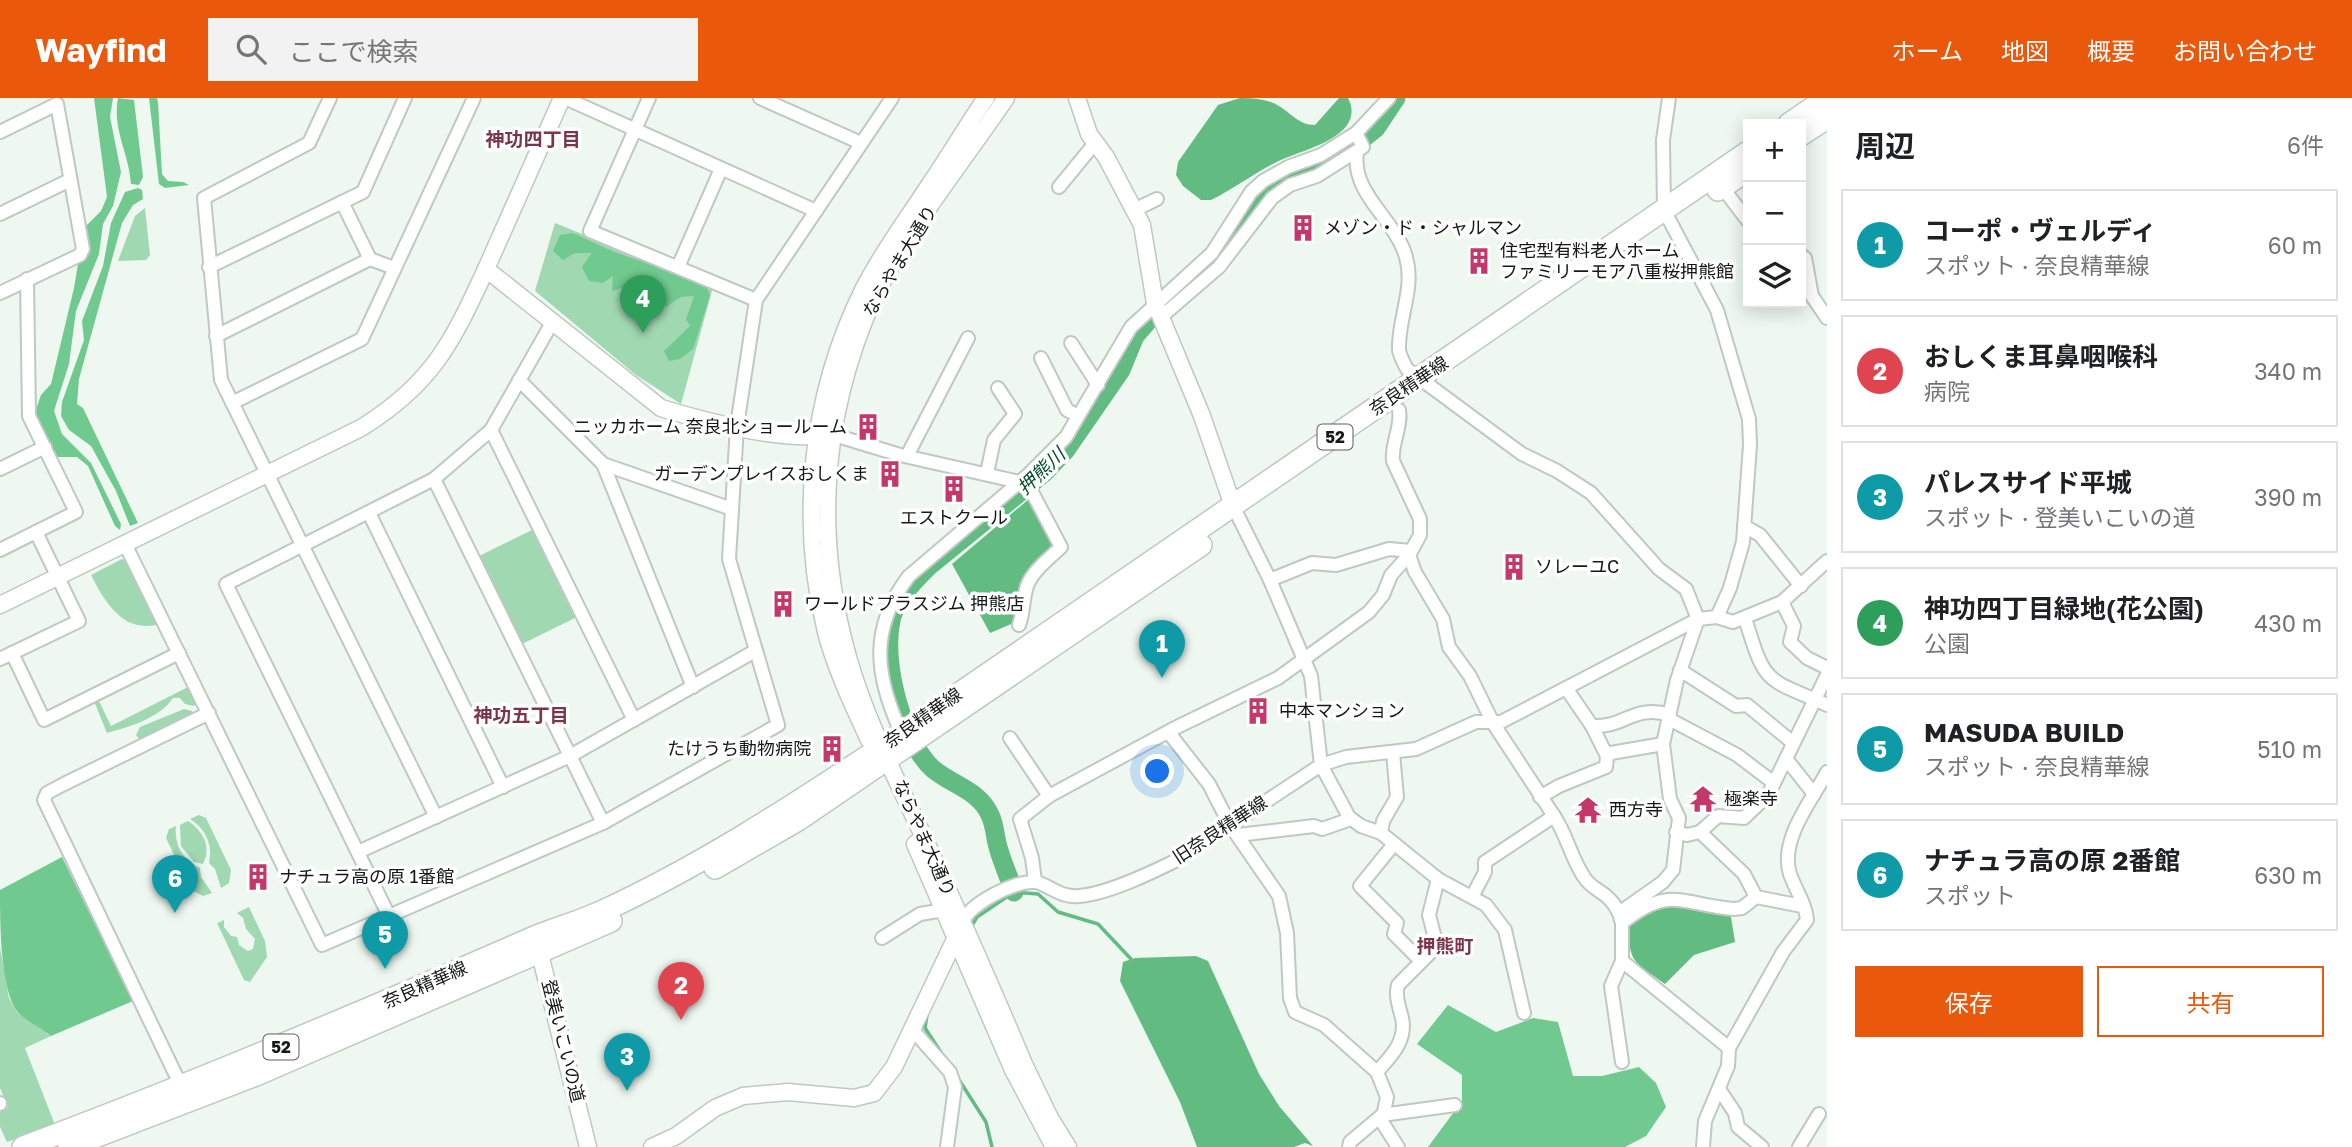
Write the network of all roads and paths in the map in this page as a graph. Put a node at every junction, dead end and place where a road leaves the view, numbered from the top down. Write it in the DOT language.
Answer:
graph roads {
  1 [pos="330,98"];
  2 [pos="405,98"];
  3 [pos="474,98"];
  4 [pos="563,98"];
  5 [pos="649,98"];
  6 [pos="760,98"];
  7 [pos="892,98"];
  8 [pos="986,98"];
  9 [pos="1006,98"];
  10 [pos="1077,98"];
  11 [pos="1389,98"];
  12 [pos="1669,98"];
  13 [pos="1827,98"];
  14 [pos="1827,118"];
  15 [pos="1796,119"];
  16 [pos="634,129"];
  17 [pos="0,132"];
  18 [pos="1806,132"];
  19 [pos="1358,142"];
  20 [pos="861,143"];
  21 [pos="1095,143"];
  22 [pos="1743,156"];
  23 [pos="721,169"];
  24 [pos="1743,173"];
  25 [pos="70,180"];
  26 [pos="1059,187"];
  27 [pos="1722,187"];
  28 [pos="1157,199"];
  29 [pos="342,202"];
  30 [pos="816,211"];
  31 [pos="1134,211"];
  32 [pos="0,214"];
  33 [pos="1743,215"];
  34 [pos="1666,216"];
  35 [pos="370,258"];
  36 [pos="1806,263"];
  37 [pos="209,267"];
  38 [pos="678,267"];
  39 [pos="394,268"];
  40 [pos="486,269"];
  41 [pos="27,279"];
  42 [pos="0,293"];
  43 [pos="756,300"];
  44 [pos="1158,310"];
  45 [pos="1827,318"];
  46 [pos="553,321"];
  47 [pos="216,336"];
  48 [pos="968,338"];
  49 [pos="1071,343"];
  50 [pos="1041,358"];
  51 [pos="519,380"];
  52 [pos="1426,383"];
  53 [pos="1098,386"];
  54 [pos="998,388"];
  55 [pos="232,403"];
  56 [pos="1399,410"];
  57 [pos="1078,416"];
  58 [pos="737,426"];
  59 [pos="491,430"];
  60 [pos="824,435"];
  61 [pos="44,447"];
  62 [pos="907,456"];
  63 [pos="603,464"];
  64 [pos="0,469"];
  65 [pos="987,473"];
  66 [pos="267,474"];
  67 [pos="434,479"];
  68 [pos="1020,482"];
  69 [pos="732,509"];
  70 [pos="369,513"];
  71 [pos="1236,513"];
  72 [pos="1744,526"];
  73 [pos="36,532"];
  74 [pos="125,544"];
  75 [pos="302,546"];
  76 [pos="0,550"];
  77 [pos="1410,553"];
  78 [pos="1827,561"];
  79 [pos="58,577"];
  80 [pos="1270,580"];
  81 [pos="1801,586"];
  82 [pos="1782,601"];
  83 [pos="0,605"];
  84 [pos="1717,617"];
  85 [pos="1745,618"];
  86 [pos="1698,619"];
  87 [pos="1019,625"];
  88 [pos="755,651"];
  89 [pos="179,653"];
  90 [pos="6,656"];
  91 [pos="1305,661"];
  92 [pos="1827,668"];
  93 [pos="1680,670"];
  94 [pos="1827,675"];
  95 [pos="693,687"];
  96 [pos="1566,688"];
  97 [pos="1814,699"];
  98 [pos="1827,705"];
  99 [pos="209,713"];
  100 [pos="1670,717"];
  101 [pos="634,720"];
  102 [pos="1493,723"];
  103 [pos="1592,726"];
  104 [pos="912,732"];
  105 [pos="1169,733"];
  106 [pos="1010,738"];
  107 [pos="1792,743"];
  108 [pos="1664,744"];
  109 [pos="1393,753"];
  110 [pos="881,755"];
  111 [pos="570,756"];
  112 [pos="1607,756"];
  113 [pos="1787,760"];
  114 [pos="1321,765"];
  115 [pos="1827,772"];
  116 [pos="1774,783"];
  117 [pos="503,787"];
  118 [pos="1814,794"];
  119 [pos="1049,796"];
  120 [pos="1540,796"];
  121 [pos="1554,816"];
  122 [pos="436,817"];
  123 [pos="1351,818"];
  124 [pos="603,823"];
  125 [pos="1234,830"];
  126 [pos="1676,832"];
  127 [pos="1700,832"];
  128 [pos="1381,833"];
  129 [pos="1394,844"];
  130 [pos="358,852"];
  131 [pos="1438,879"];
  132 [pos="1035,881"];
  133 [pos="1473,895"];
  134 [pos="1756,897"];
  135 [pos="1802,906"];
  136 [pos="944,910"];
  137 [pos="389,916"];
  138 [pos="1620,918"];
  139 [pos="960,930"];
  140 [pos="882,938"];
  141 [pos="538,945"];
  142 [pos="1421,961"];
  143 [pos="1622,961"];
  144 [pos="1524,1013"];
  145 [pos="911,1028"];
  146 [pos="1729,1048"];
  147 [pos="1622,1062"];
  148 [pos="1377,1072"];
  149 [pos="182,1088"];
  150 [pos="1719,1088"];
  151 [pos="1455,1105"];
  152 [pos="1819,1114"];
  153 [pos="1382,1115"];
  154 [pos="23,1147"];
  155 [pos="69,1147"];
  156 [pos="588,1147"];
  157 [pos="652,1147"];
  158 [pos="947,1147"];
  159 [pos="1054,1147"];
  160 [pos="1068,1147"];
  161 [pos="1349,1147"];
  162 [pos="1398,1147"];
  163 [pos="1703,1147"];
  164 [pos="1762,1147"];
  165 [pos="1799,1147"];
  1 -- 37 [label="street"];
  2 -- 29 [label="street"];
  3 -- 39 [label="street"];
  4 -- 16 [label="street"];
  4 -- 40 [label="street"];
  5 -- 16 [label="street"];
  6 -- 20 [label="street"];
  7 -- 20 [label="street"];
  8 -- 60 [label="street, ならやま大通り"];
  9 -- 60 [label="street, ならやま大通り"];
  10 -- 21 [label="street"];
  11 -- 19 [label="street"];
  12 -- 34 [label="street"];
  13 -- 15 [label="main road"];
  14 -- 18 [label="main road"];
  16 -- 23 [label="street"];
  16 -- 38 [label="street"];
  17 -- 25 [label="street"];
  19 -- 44 [label="street"];
  19 -- 44 [label="street"];
  19 -- 52 [label="street"];
  20 -- 30 [label="street"];
  21 -- 26 [label="street"];
  21 -- 31 [label="street"];
  22 -- 34 [label="main road, 奈良精華線 / 52"];
  23 -- 30 [label="street"];
  23 -- 38 [label="street"];
  24 -- 27 [label="main road, 奈良精華線 / 52"];
  25 -- 32 [label="street"];
  25 -- 41 [label="street"];
  27 -- 33 [label="street"];
  27 -- 34 [label="main road, 奈良精華線 / 52"];
  28 -- 31 [label="street"];
  29 -- 35 [label="street"];
  29 -- 37 [label="street"];
  30 -- 43 [label="street"];
  31 -- 44 [label="street"];
  34 -- 52 [label="main road, 奈良精華線 / 52"];
  34 -- 72 [label="street"];
  35 -- 39 [label="street"];
  35 -- 47 [label="street"];
  36 -- 45 [label="street"];
  37 -- 47 [label="street"];
  38 -- 43 [label="street"];
  39 -- 55 [label="street"];
  40 -- 46 [label="street"];
  40 -- 66 [label="street"];
  41 -- 42 [label="street"];
  41 -- 61 [label="street"];
  43 -- 58 [label="street"];
  44 -- 53 [label="street"];
  44 -- 71 [label="street"];
  46 -- 51 [label="street"];
  46 -- 58 [label="street"];
  47 -- 55 [label="street"];
  48 -- 62 [label="street"];
  49 -- 53 [label="street"];
  50 -- 57 [label="street"];
  51 -- 59 [label="street"];
  51 -- 63 [label="street"];
  52 -- 56 [label="main road, 奈良精華線 / 52"];
  52 -- 71 [label="main road, 奈良精華線 / 52"];
  52 -- 86 [label="street"];
  53 -- 57 [label="street"];
  54 -- 65 [label="street"];
  55 -- 66 [label="street"];
  56 -- 71 [label="main road, 奈良精華線 / 52"];
  56 -- 77 [label="street"];
  57 -- 68 [label="street"];
  58 -- 60 [label="street"];
  58 -- 69 [label="street"];
  59 -- 67 [label="street"];
  59 -- 101 [label="street"];
  60 -- 62 [label="street"];
  60 -- 110 [label="street, ならやま大通り"];
  61 -- 64 [label="street"];
  61 -- 73 [label="street"];
  62 -- 65 [label="street"];
  63 -- 69 [label="street"];
  63 -- 95 [label="street"];
  65 -- 68 [label="street"];
  66 -- 74 [label="street"];
  66 -- 75 [label="street"];
  67 -- 70 [label="street"];
  67 -- 111 [label="street"];
  68 -- 87 [label="street"];
  68 -- 104 [label="street"];
  69 -- 88 [label="street"];
  70 -- 75 [label="street"];
  70 -- 117 [label="street"];
  71 -- 80 [label="street"];
  71 -- 104 [label="main road, 奈良精華線 / 52"];
  72 -- 81 [label="street"];
  72 -- 84 [label="street"];
  73 -- 76 [label="street"];
  73 -- 79 [label="street"];
  74 -- 79 [label="street"];
  74 -- 89 [label="street"];
  75 -- 122 [label="street"];
  75 -- 130 [label="street"];
  77 -- 80 [label="street"];
  77 -- 91 [label="street"];
  77 -- 102 [label="street"];
  78 -- 81 [label="street, 旧奈良精華線"];
  79 -- 83 [label="street"];
  79 -- 90 [label="street"];
  80 -- 91 [label="street"];
  81 -- 82 [label="street, 旧奈良精華線"];
  82 -- 85 [label="street, 旧奈良精華線"];
  82 -- 92 [label="street"];
  84 -- 85 [label="street, 旧奈良精華線"];
  84 -- 86 [label="street, 旧奈良精華線"];
  85 -- 97 [label="street"];
  86 -- 93 [label="street"];
  86 -- 96 [label="street, 旧奈良精華線"];
  88 -- 95 [label="street"];
  88 -- 124 [label="street"];
  89 -- 90 [label="street"];
  89 -- 99 [label="street"];
  91 -- 105 [label="street"];
  91 -- 114 [label="street"];
  93 -- 100 [label="street"];
  93 -- 107 [label="street"];
  94 -- 97 [label="street"];
  95 -- 101 [label="street"];
  96 -- 102 [label="street, 旧奈良精華線"];
  96 -- 103 [label="street"];
  97 -- 98 [label="street"];
  97 -- 107 [label="street"];
  99 -- 137 [label="street"];
  99 -- 149 [label="street"];
  100 -- 103 [label="street"];
  100 -- 108 [label="street"];
  100 -- 116 [label="street"];
  101 -- 111 [label="street"];
  102 -- 109 [label="street, 旧奈良精華線"];
  102 -- 120 [label="street"];
  103 -- 112 [label="street"];
  104 -- 110 [label="main road, 奈良精華線 / 52"];
  105 -- 119 [label="street"];
  105 -- 125 [label="street"];
  106 -- 119 [label="street"];
  107 -- 113 [label="street"];
  108 -- 112 [label="street"];
  108 -- 126 [label="street"];
  109 -- 114 [label="street, 旧奈良精華線"];
  109 -- 128 [label="street"];
  110 -- 136 [label="street, ならやま大通り"];
  110 -- 139 [label="street, ならやま大通り"];
  110 -- 141 [label="main road, 奈良精華線 / 52"];
  111 -- 117 [label="street"];
  111 -- 124 [label="street"];
  112 -- 120 [label="street"];
  113 -- 116 [label="street"];
  113 -- 118 [label="street"];
  114 -- 123 [label="street"];
  114 -- 125 [label="street, 旧奈良精華線"];
  115 -- 118 [label="street"];
  116 -- 127 [label="street"];
  117 -- 122 [label="street"];
  118 -- 135 [label="street"];
  119 -- 132 [label="street"];
  120 -- 121 [label="street"];
  121 -- 133 [label="street"];
  121 -- 138 [label="street"];
  122 -- 130 [label="street"];
  123 -- 125 [label="street"];
  123 -- 128 [label="street"];
  124 -- 137 [label="street"];
  125 -- 132 [label="street, 旧奈良精華線"];
  125 -- 148 [label="street"];
  126 -- 127 [label="street"];
  126 -- 138 [label="street"];
  127 -- 134 [label="street"];
  128 -- 129 [label="street"];
  129 -- 131 [label="street"];
  129 -- 142 [label="street"];
  130 -- 137 [label="street"];
  131 -- 133 [label="street"];
  131 -- 142 [label="street"];
  132 -- 139 [label="street"];
  133 -- 144 [label="street"];
  134 -- 135 [label="street"];
  134 -- 138 [label="street"];
  135 -- 146 [label="street"];
  136 -- 139 [label="street, ならやま大通り"];
  136 -- 140 [label="street"];
  138 -- 143 [label="street"];
  139 -- 145 [label="street"];
  139 -- 159 [label="street, ならやま大通り"];
  139 -- 160 [label="street, ならやま大通り"];
  141 -- 149 [label="main road, 奈良精華線 / 52"];
  141 -- 155 [label="main road, 奈良精華線 / 52"];
  141 -- 156 [label="street, 登美いこいの道"];
  142 -- 148 [label="street"];
  143 -- 146 [label="street"];
  143 -- 147 [label="street"];
  145 -- 157 [label="street"];
  145 -- 158 [label="street"];
  146 -- 150 [label="street"];
  148 -- 153 [label="street"];
  149 -- 154 [label="main road, 奈良精華線 / 52"];
  150 -- 163 [label="street"];
  150 -- 164 [label="street"];
  151 -- 153 [label="street"];
  152 -- 165 [label="street"];
  153 -- 161 [label="street"];
  153 -- 162 [label="street"];
}
